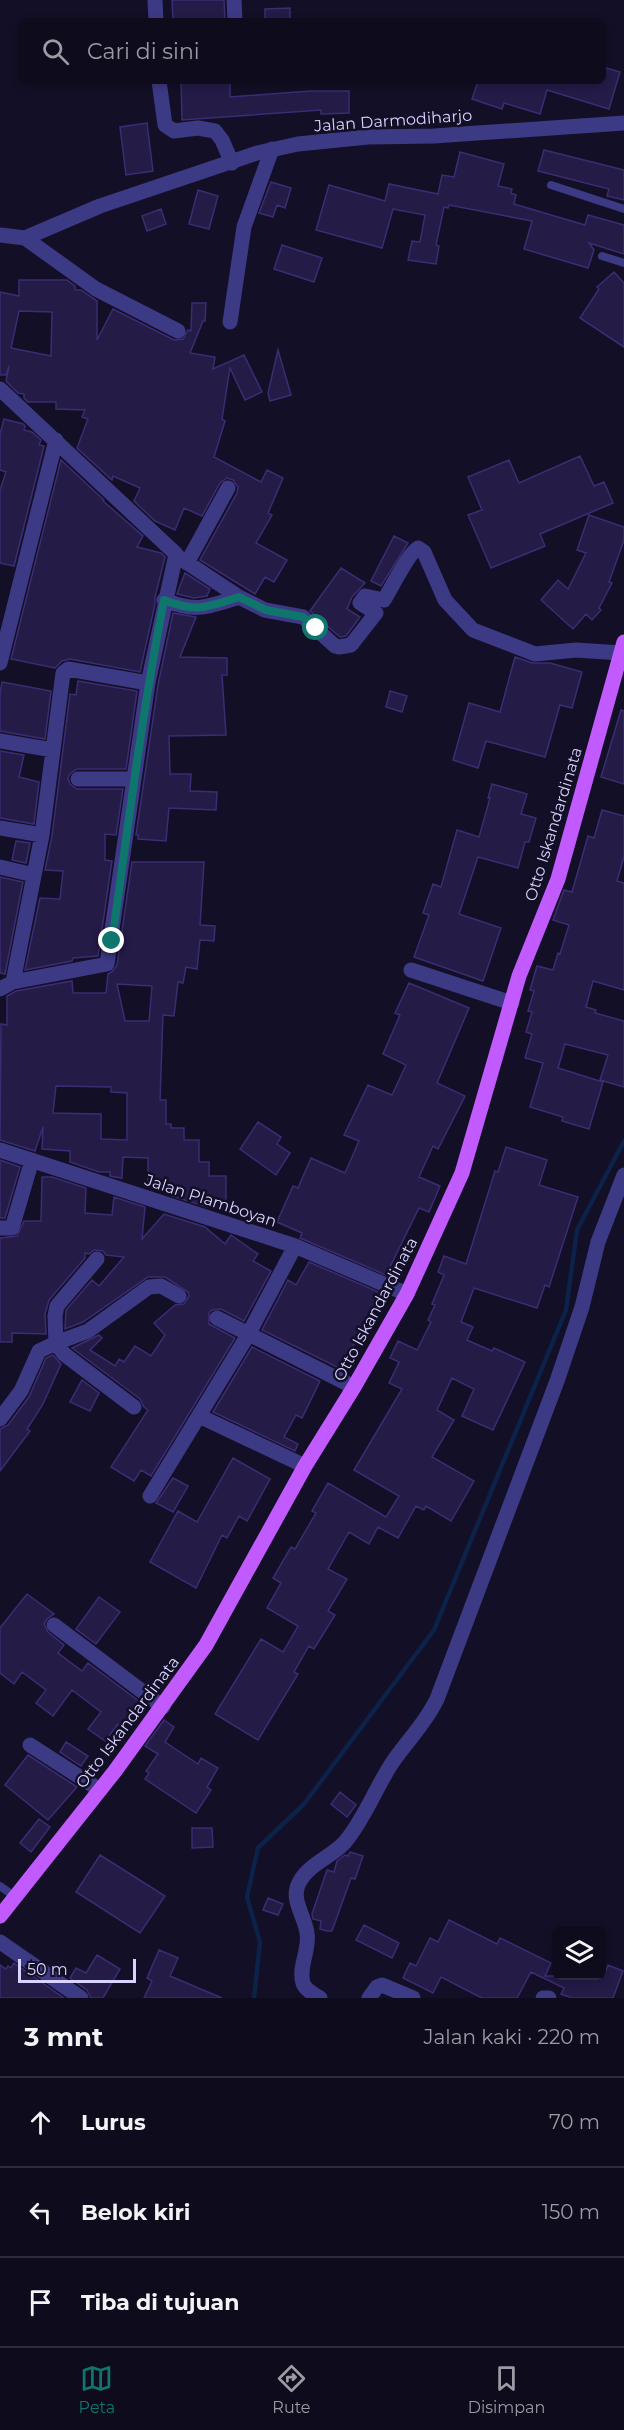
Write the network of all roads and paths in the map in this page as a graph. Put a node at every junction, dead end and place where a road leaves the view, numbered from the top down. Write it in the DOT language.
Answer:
graph roads {
  1 [pos="154,0"];
  2 [pos="234,0"];
  3 [pos="156,18"];
  4 [pos="235,18"];
  5 [pos="159,84"];
  6 [pos="624,123"];
  7 [pos="272,149"];
  8 [pos="232,163"];
  9 [pos="551,185"];
  10 [pos="624,209"];
  11 [pos="0,236"];
  12 [pos="25,238"];
  13 [pos="602,256"];
  14 [pos="624,263"];
  15 [pos="230,322"];
  16 [pos="178,331"];
  17 [pos="0,388"];
  18 [pos="56,440"];
  19 [pos="228,488"];
  20 [pos="181,559"];
  21 [pos="239,597"];
  22 [pos="164,600"];
  23 [pos="622,656"];
  24 [pos="0,663"];
  25 [pos="148,683"];
  26 [pos="0,741"];
  27 [pos="53,750"];
  28 [pos="78,779"];
  29 [pos="133,779"];
  30 [pos="0,828"];
  31 [pos="42,835"];
  32 [pos="0,867"];
  33 [pos="34,875"];
  34 [pos="411,970"];
  35 [pos="7,986"];
  36 [pos="512,1004"];
  37 [pos="0,1150"];
  38 [pos="32,1160"];
  39 [pos="624,1175"];
  40 [pos="0,1228"];
  41 [pos="295,1246"];
  42 [pos="97,1259"];
  43 [pos="407,1294"];
  44 [pos="179,1296"];
  45 [pos="218,1318"];
  46 [pos="248,1335"];
  47 [pos="56,1343"];
  48 [pos="354,1387"];
  49 [pos="134,1407"];
  50 [pos="199,1416"];
  51 [pos="0,1419"];
  52 [pos="305,1466"];
  53 [pos="150,1496"];
  54 [pos="54,1626"];
  55 [pos="163,1707"];
  56 [pos="30,1745"];
  57 [pos="100,1790"];
  58 [pos="0,1886"];
  59 [pos="14,1896"];
  60 [pos="0,1916"];
  61 [pos="0,1942"];
  62 [pos="81,1998"];
  63 [pos="320,1998"];
  64 [pos="369,1998"];
  65 [pos="413,1998"];
  66 [pos="543,1998"];
  67 [pos="549,1998"];
  1 -- 3 [label="street"];
  2 -- 4 [label="street"];
  5 -- 8 [label="street"];
  6 -- 7 [label="street, Jalan Darmodiharjo"];
  7 -- 8 [label="street, Jalan Darmodiharjo"];
  7 -- 15 [label="street"];
  8 -- 12 [label="street, Jalan Darmodiharjo"];
  9 -- 10 [label="lane"];
  11 -- 12 [label="street"];
  12 -- 16 [label="street"];
  13 -- 14 [label="lane"];
  17 -- 18 [label="street"];
  18 -- 20 [label="street"];
  18 -- 24 [label="street"];
  19 -- 20 [label="street"];
  20 -- 21 [label="street"];
  20 -- 22 [label="street"];
  21 -- 22 [label="street"];
  21 -- 23 [label="street"];
  22 -- 25 [label="street"];
  23 -- 36 [label="main road, Otto Iskandardinata"];
  25 -- 27 [label="street"];
  25 -- 29 [label="street"];
  26 -- 27 [label="street"];
  27 -- 31 [label="street"];
  28 -- 29 [label="street"];
  29 -- 35 [label="street"];
  30 -- 31 [label="street"];
  31 -- 33 [label="street"];
  32 -- 33 [label="street"];
  33 -- 35 [label="street"];
  34 -- 36 [label="street"];
  36 -- 43 [label="main road, Otto Iskandardinata"];
  37 -- 38 [label="street, Jalan Plamboyan"];
  38 -- 40 [label="street"];
  38 -- 41 [label="street, Jalan Plamboyan"];
  39 -- 63 [label="street"];
  41 -- 43 [label="street, Jalan Plamboyan"];
  41 -- 46 [label="street"];
  42 -- 47 [label="street"];
  43 -- 48 [label="main road, Otto Iskandardinata"];
  44 -- 47 [label="street"];
  45 -- 46 [label="street"];
  46 -- 48 [label="street"];
  46 -- 50 [label="street"];
  47 -- 49 [label="street"];
  47 -- 51 [label="street"];
  48 -- 52 [label="main road, Otto Iskandardinata"];
  50 -- 52 [label="street"];
  50 -- 53 [label="street"];
  52 -- 55 [label="main road, Otto Iskandardinata"];
  54 -- 55 [label="street"];
  55 -- 57 [label="main road, Otto Iskandardinata"];
  56 -- 57 [label="street"];
  57 -- 59 [label="main road, Otto Iskandardinata"];
  58 -- 59 [label="lane"];
  59 -- 60 [label="main road, Otto Iskandardinata"];
  61 -- 62 [label="street"];
  64 -- 65 [label="street"];
  66 -- 67 [label="street"];
}
